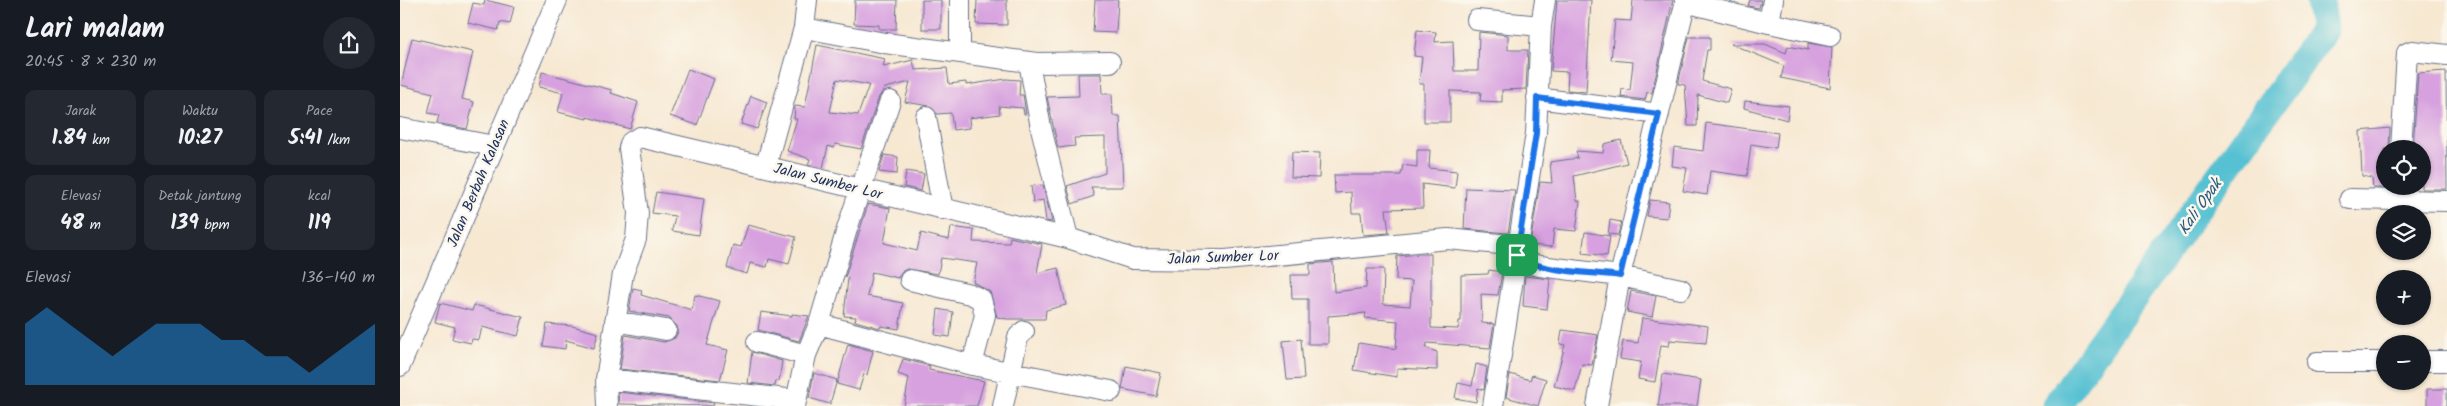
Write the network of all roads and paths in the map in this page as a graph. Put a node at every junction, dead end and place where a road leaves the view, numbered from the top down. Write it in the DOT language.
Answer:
graph roads {
  1 [pos="557,0"];
  2 [pos="807,0"];
  3 [pos="960,0"];
  4 [pos="1544,0"];
  5 [pos="1773,0"];
  6 [pos="1685,1"];
  7 [pos="1477,20"];
  8 [pos="1769,23"];
  9 [pos="1541,26"];
  10 [pos="804,28"];
  11 [pos="1830,36"];
  12 [pos="960,52"];
  13 [pos="2447,55"];
  14 [pos="1029,62"];
  15 [pos="1110,62"];
  16 [pos="1537,98"];
  17 [pos="890,101"];
  18 [pos="1659,114"];
  19 [pos="926,117"];
  20 [pos="400,128"];
  21 [pos="2402,140"];
  22 [pos="494,146"];
  23 [pos="766,165"];
  24 [pos="861,189"];
  25 [pos="2383,195"];
  26 [pos="2411,195"];
  27 [pos="2350,199"];
  28 [pos="2447,201"];
  29 [pos="943,210"];
  30 [pos="1068,238"];
  31 [pos="1517,255"];
  32 [pos="1620,276"];
  33 [pos="910,280"];
  34 [pos="1681,289"];
  35 [pos="616,322"];
  36 [pos="819,324"];
  37 [pos="666,330"];
  38 [pos="1024,331"];
  39 [pos="757,342"];
  40 [pos="806,355"];
  41 [pos="2431,361"];
  42 [pos="2447,361"];
  43 [pos="2318,362"];
  44 [pos="2376,362"];
  45 [pos="972,365"];
  46 [pos="400,366"];
  47 [pos="1011,372"];
  48 [pos="606,379"];
  49 [pos="1111,391"];
  50 [pos="796,403"];
  51 [pos="607,406"];
  52 [pos="1002,406"];
  53 [pos="1493,406"];
  54 [pos="1598,406"];
  1 -- 22 [label="street, Jalan Berbah Kalasan"];
  2 -- 10 [label="street"];
  3 -- 12 [label="street"];
  4 -- 9 [label="street"];
  5 -- 8 [label="street"];
  6 -- 8 [label="street"];
  6 -- 18 [label="street"];
  7 -- 9 [label="street"];
  8 -- 11 [label="street"];
  9 -- 16 [label="street"];
  10 -- 12 [label="street"];
  10 -- 23 [label="street"];
  12 -- 14 [label="street"];
  13 -- 21 [label="street"];
  14 -- 15 [label="street"];
  14 -- 30 [label="street"];
  16 -- 18 [label="street"];
  16 -- 31 [label="street"];
  17 -- 24 [label="street"];
  18 -- 32 [label="street"];
  19 -- 29 [label="street"];
  20 -- 22 [label="street"];
  22 -- 46 [label="street, Jalan Berbah Kalasan"];
  23 -- 24 [label="street, Jalan Sumber Lor"];
  23 -- 35 [label="street, Jalan Sumber Lor"];
  24 -- 29 [label="street, Jalan Sumber Lor"];
  24 -- 36 [label="street"];
  25 -- 27 [label="street"];
  26 -- 28 [label="street"];
  29 -- 30 [label="street, Jalan Sumber Lor"];
  30 -- 31 [label="street, Jalan Sumber Lor"];
  31 -- 32 [label="street, Jalan Sumber Lor"];
  31 -- 53 [label="street"];
  32 -- 34 [label="street, Jalan Sumber Lor"];
  32 -- 54 [label="street"];
  33 -- 45 [label="street"];
  35 -- 37 [label="street"];
  35 -- 48 [label="street"];
  36 -- 40 [label="street"];
  36 -- 45 [label="street"];
  38 -- 47 [label="street"];
  39 -- 40 [label="street"];
  40 -- 50 [label="street"];
  41 -- 42 [label="street"];
  43 -- 44 [label="street"];
  45 -- 47 [label="street"];
  47 -- 49 [label="street"];
  47 -- 52 [label="street"];
  48 -- 50 [label="street"];
  48 -- 51 [label="street"];
}
